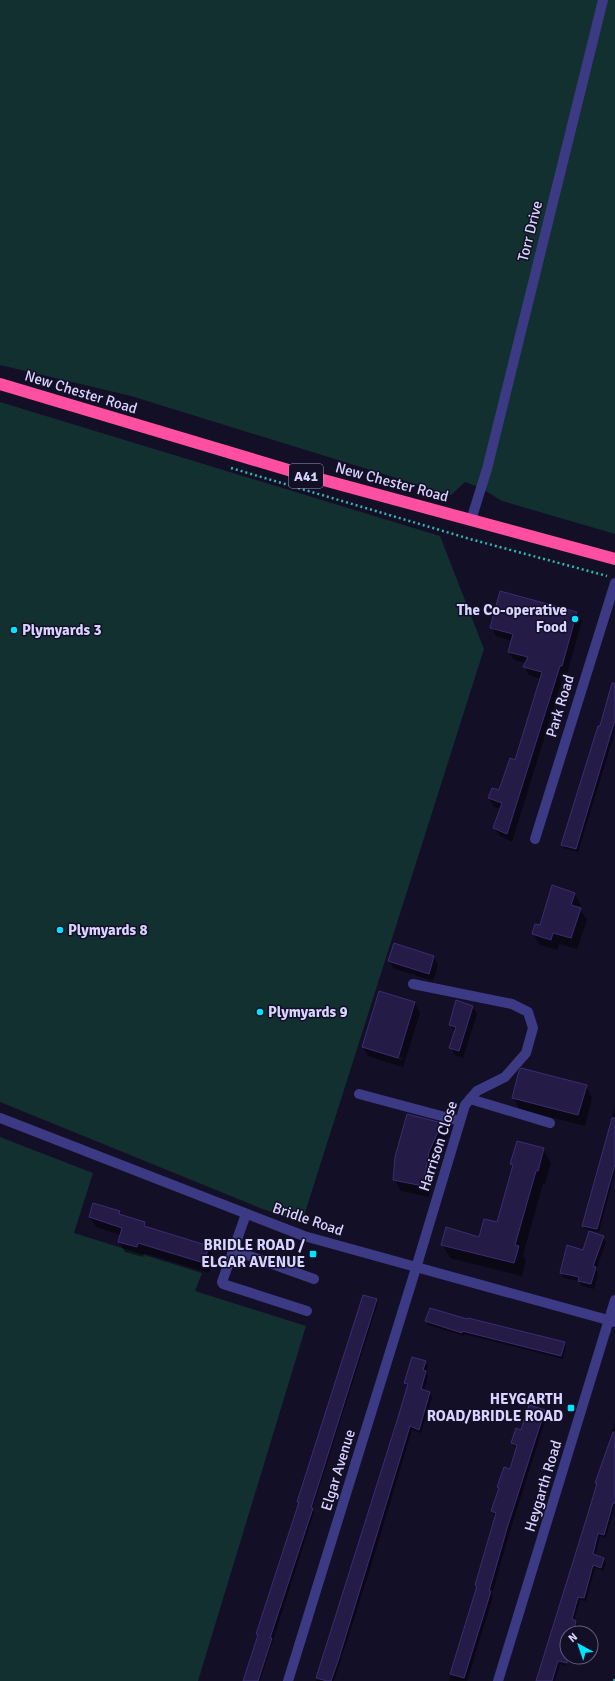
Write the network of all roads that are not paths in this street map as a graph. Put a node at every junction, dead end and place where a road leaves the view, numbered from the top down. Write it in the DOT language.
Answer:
graph roads {
  1 [pos="603,0"];
  2 [pos="0,384"];
  3 [pos="471,520"];
  4 [pos="615,559"];
  5 [pos="615,583"];
  6 [pos="534,838"];
  7 [pos="413,984"];
  8 [pos="359,1094"];
  9 [pos="470,1099"];
  10 [pos="0,1118"];
  11 [pos="460,1121"];
  12 [pos="550,1123"];
  13 [pos="246,1214"];
  14 [pos="233,1250"];
  15 [pos="416,1268"];
  16 [pos="314,1279"];
  17 [pos="615,1300"];
  18 [pos="307,1311"];
  19 [pos="612,1321"];
  20 [pos="288,1681"];
  21 [pos="498,1681"];
  1 -- 3 [label="street, Torr Drive"];
  2 -- 3 [label="highway, New Chester Road / A41"];
  3 -- 4 [label="highway, New Chester Road / A41"];
  5 -- 6 [label="street, Park Road"];
  7 -- 9 [label="street, Harrison Close"];
  8 -- 11 [label="street"];
  9 -- 11 [label="street, Harrison Close"];
  9 -- 12 [label="street"];
  10 -- 13 [label="street, Bridle Road"];
  11 -- 15 [label="street, Harrison Close"];
  13 -- 14 [label="street"];
  13 -- 15 [label="street, Bridle Road"];
  14 -- 16 [label="street"];
  14 -- 18 [label="street"];
  15 -- 19 [label="street, Bridle Road"];
  15 -- 20 [label="street, Elgar Avenue"];
  17 -- 19 [label="street, Heygarth Road"];
  19 -- 21 [label="street, Heygarth Road"];
}
